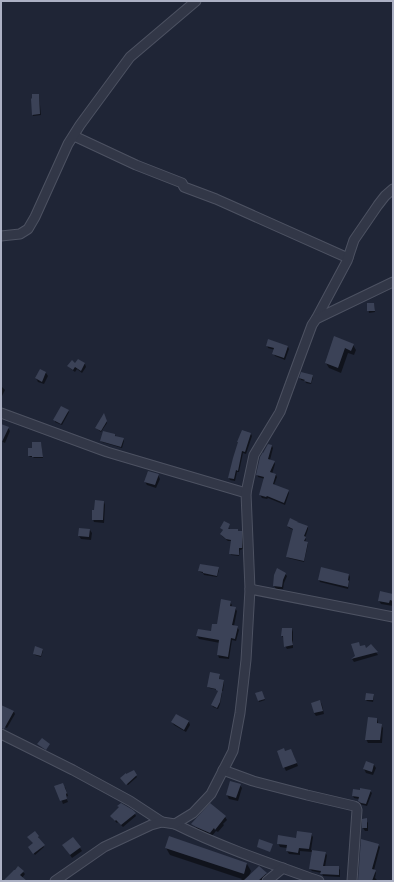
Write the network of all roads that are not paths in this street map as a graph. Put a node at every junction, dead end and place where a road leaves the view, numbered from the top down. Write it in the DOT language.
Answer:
graph roads {
  1 [pos="196,1"];
  2 [pos="74,136"];
  3 [pos="393,189"];
  4 [pos="1,236"];
  5 [pos="348,258"];
  6 [pos="393,282"];
  7 [pos="316,319"];
  8 [pos="1,413"];
  9 [pos="246,493"];
  10 [pos="250,589"];
  11 [pos="393,617"];
  12 [pos="1,734"];
  13 [pos="223,770"];
  14 [pos="162,822"];
  15 [pos="175,824"];
  16 [pos="283,868"];
  17 [pos="55,881"];
  18 [pos="267,881"];
  19 [pos="319,881"];
  20 [pos="352,881"];
  1 -- 2 [label="street"];
  2 -- 4 [label="street"];
  2 -- 5 [label="street"];
  3 -- 5 [label="street"];
  5 -- 7 [label="street"];
  6 -- 7 [label="street"];
  7 -- 9 [label="street"];
  8 -- 9 [label="street"];
  9 -- 10 [label="street"];
  10 -- 11 [label="street"];
  10 -- 13 [label="street"];
  12 -- 14 [label="street"];
  13 -- 15 [label="street"];
  13 -- 20 [label="street"];
  14 -- 15 [label="street"];
  14 -- 17 [label="street"];
  15 -- 16 [label="street"];
  16 -- 18 [label="street"];
  16 -- 19 [label="street"];
}
